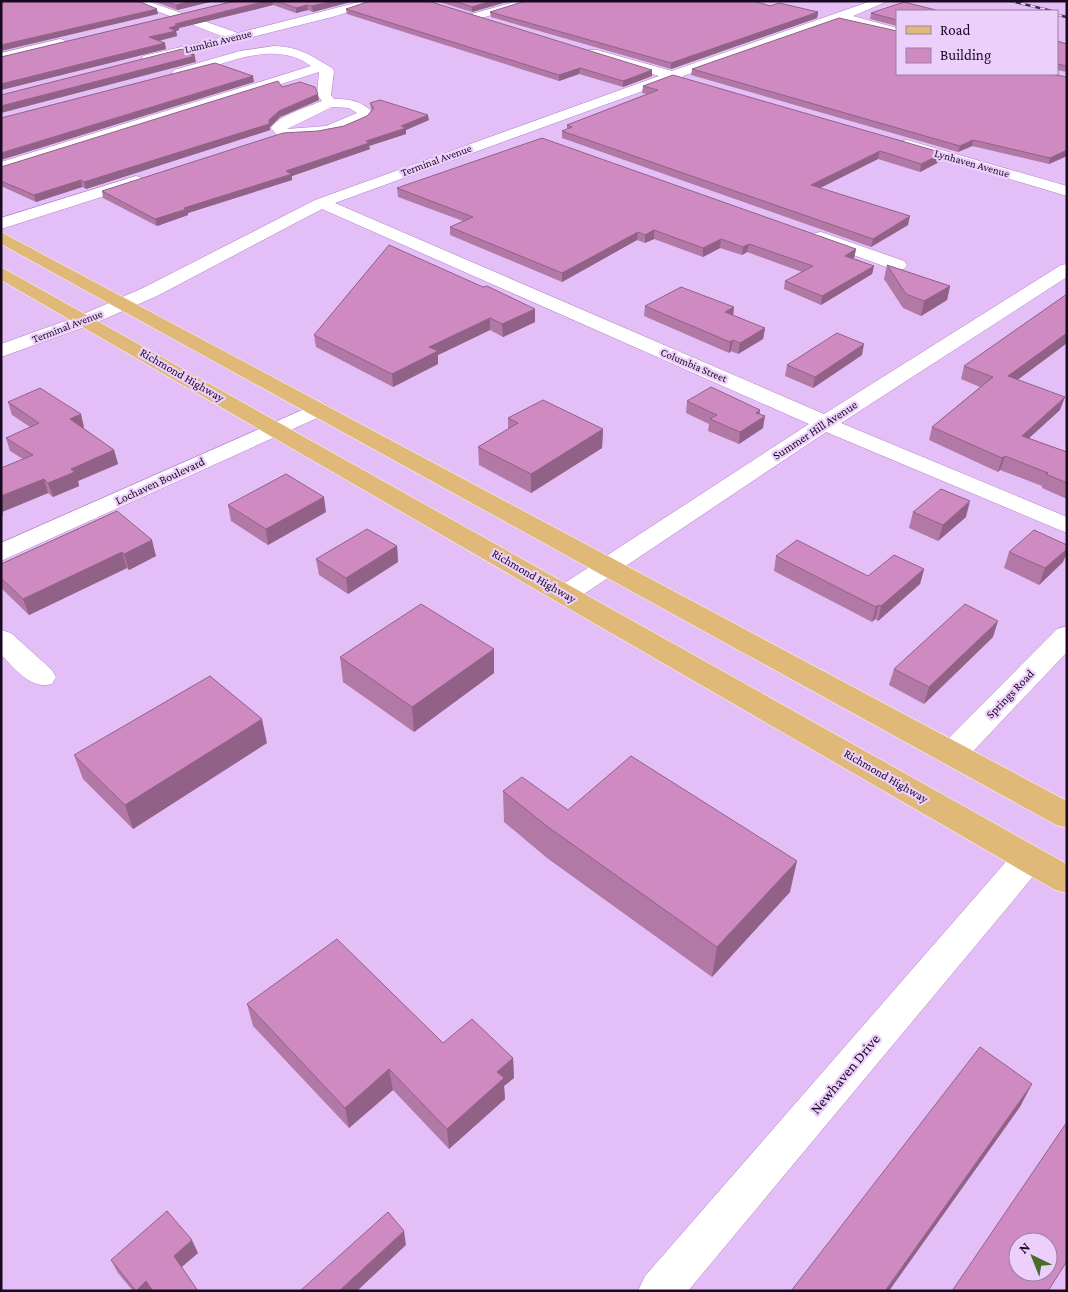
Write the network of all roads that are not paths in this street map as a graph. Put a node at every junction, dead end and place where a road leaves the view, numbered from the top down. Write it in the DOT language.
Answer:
graph roads {
  1 [pos="136,1"];
  2 [pos="376,1"];
  3 [pos="532,1"];
  4 [pos="884,1"];
  5 [pos="203,10"];
  6 [pos="176,16"];
  7 [pos="841,16"];
  8 [pos="156,20"];
  9 [pos="501,26"];
  10 [pos="896,32"];
  11 [pos="234,36"];
  12 [pos="69,41"];
  13 [pos="578,48"];
  14 [pos="1,57"];
  15 [pos="132,63"];
  16 [pos="320,67"];
  17 [pos="165,76"];
  18 [pos="674,76"];
  19 [pos="692,81"];
  20 [pos="330,103"];
  21 [pos="518,130"];
  22 [pos="283,133"];
  23 [pos="264,140"];
  24 [pos="546,140"];
  25 [pos="896,141"];
  26 [pos="1,167"];
  27 [pos="151,176"];
  28 [pos="1067,191"];
  29 [pos="320,203"];
  30 [pos="1,224"];
  31 [pos="805,232"];
  32 [pos="1,237"];
  33 [pos="898,264"];
  34 [pos="1067,269"];
  35 [pos="1,272"];
  36 [pos="124,303"];
  37 [pos="86,320"];
  38 [pos="1,351"];
  39 [pos="318,409"];
  40 [pos="824,424"];
  41 [pos="275,428"];
  42 [pos="1067,526"];
  43 [pos="1,553"];
  44 [pos="610,566"];
  45 [pos="566,594"];
  46 [pos="1067,635"];
  47 [pos="1,639"];
  48 [pos="42,677"];
  49 [pos="953,753"];
  50 [pos="1067,816"];
  51 [pos="1029,858"];
  52 [pos="1067,880"];
  53 [pos="660,1291"];
  1 -- 6 [label="street"];
  2 -- 11 [label="street, Lumkin Avenue"];
  3 -- 9 [label="street"];
  4 -- 7 [label="street, Terminal Avenue"];
  5 -- 6 [label="street"];
  6 -- 8 [label="street"];
  6 -- 11 [label="street"];
  7 -- 10 [label="street"];
  7 -- 18 [label="street, Terminal Avenue"];
  11 -- 15 [label="street, Lumkin Avenue"];
  12 -- 14 [label="street"];
  13 -- 18 [label="street"];
  16 -- 17 [label="street"];
  16 -- 20 [label="street"];
  16 -- 26 [label="street"];
  18 -- 19 [label="street"];
  18 -- 21 [label="street, Terminal Avenue"];
  20 -- 22 [label="street"];
  20 -- 22 [label="street"];
  21 -- 24 [label="street"];
  21 -- 29 [label="street, Terminal Avenue"];
  22 -- 23 [label="street"];
  25 -- 28 [label="street, Lynhaven Avenue"];
  27 -- 30 [label="street"];
  29 -- 36 [label="street, Terminal Avenue"];
  29 -- 40 [label="street, Columbia Street"];
  31 -- 33 [label="street"];
  32 -- 36 [label="main road"];
  34 -- 40 [label="street, Summer Hill Avenue"];
  35 -- 37 [label="main road, Richmond Highway"];
  36 -- 37 [label="street, Terminal Avenue"];
  36 -- 39 [label="main road"];
  37 -- 38 [label="street, Terminal Avenue"];
  37 -- 41 [label="main road, Richmond Highway"];
  39 -- 41 [label="street, Lochaven Boulevard"];
  39 -- 44 [label="main road"];
  40 -- 42 [label="street, Columbia Street"];
  40 -- 44 [label="street, Summer Hill Avenue"];
  41 -- 43 [label="street, Lochaven Boulevard"];
  41 -- 45 [label="main road, Richmond Highway"];
  44 -- 45 [label="street, Summer Hill Avenue"];
  44 -- 49 [label="main road"];
  45 -- 51 [label="main road, Richmond Highway"];
  46 -- 49 [label="street, Springs Road"];
  47 -- 48 [label="street"];
  49 -- 50 [label="main road"];
  51 -- 52 [label="main road, Richmond Highway"];
  51 -- 53 [label="street, Newhaven Drive"];
}
